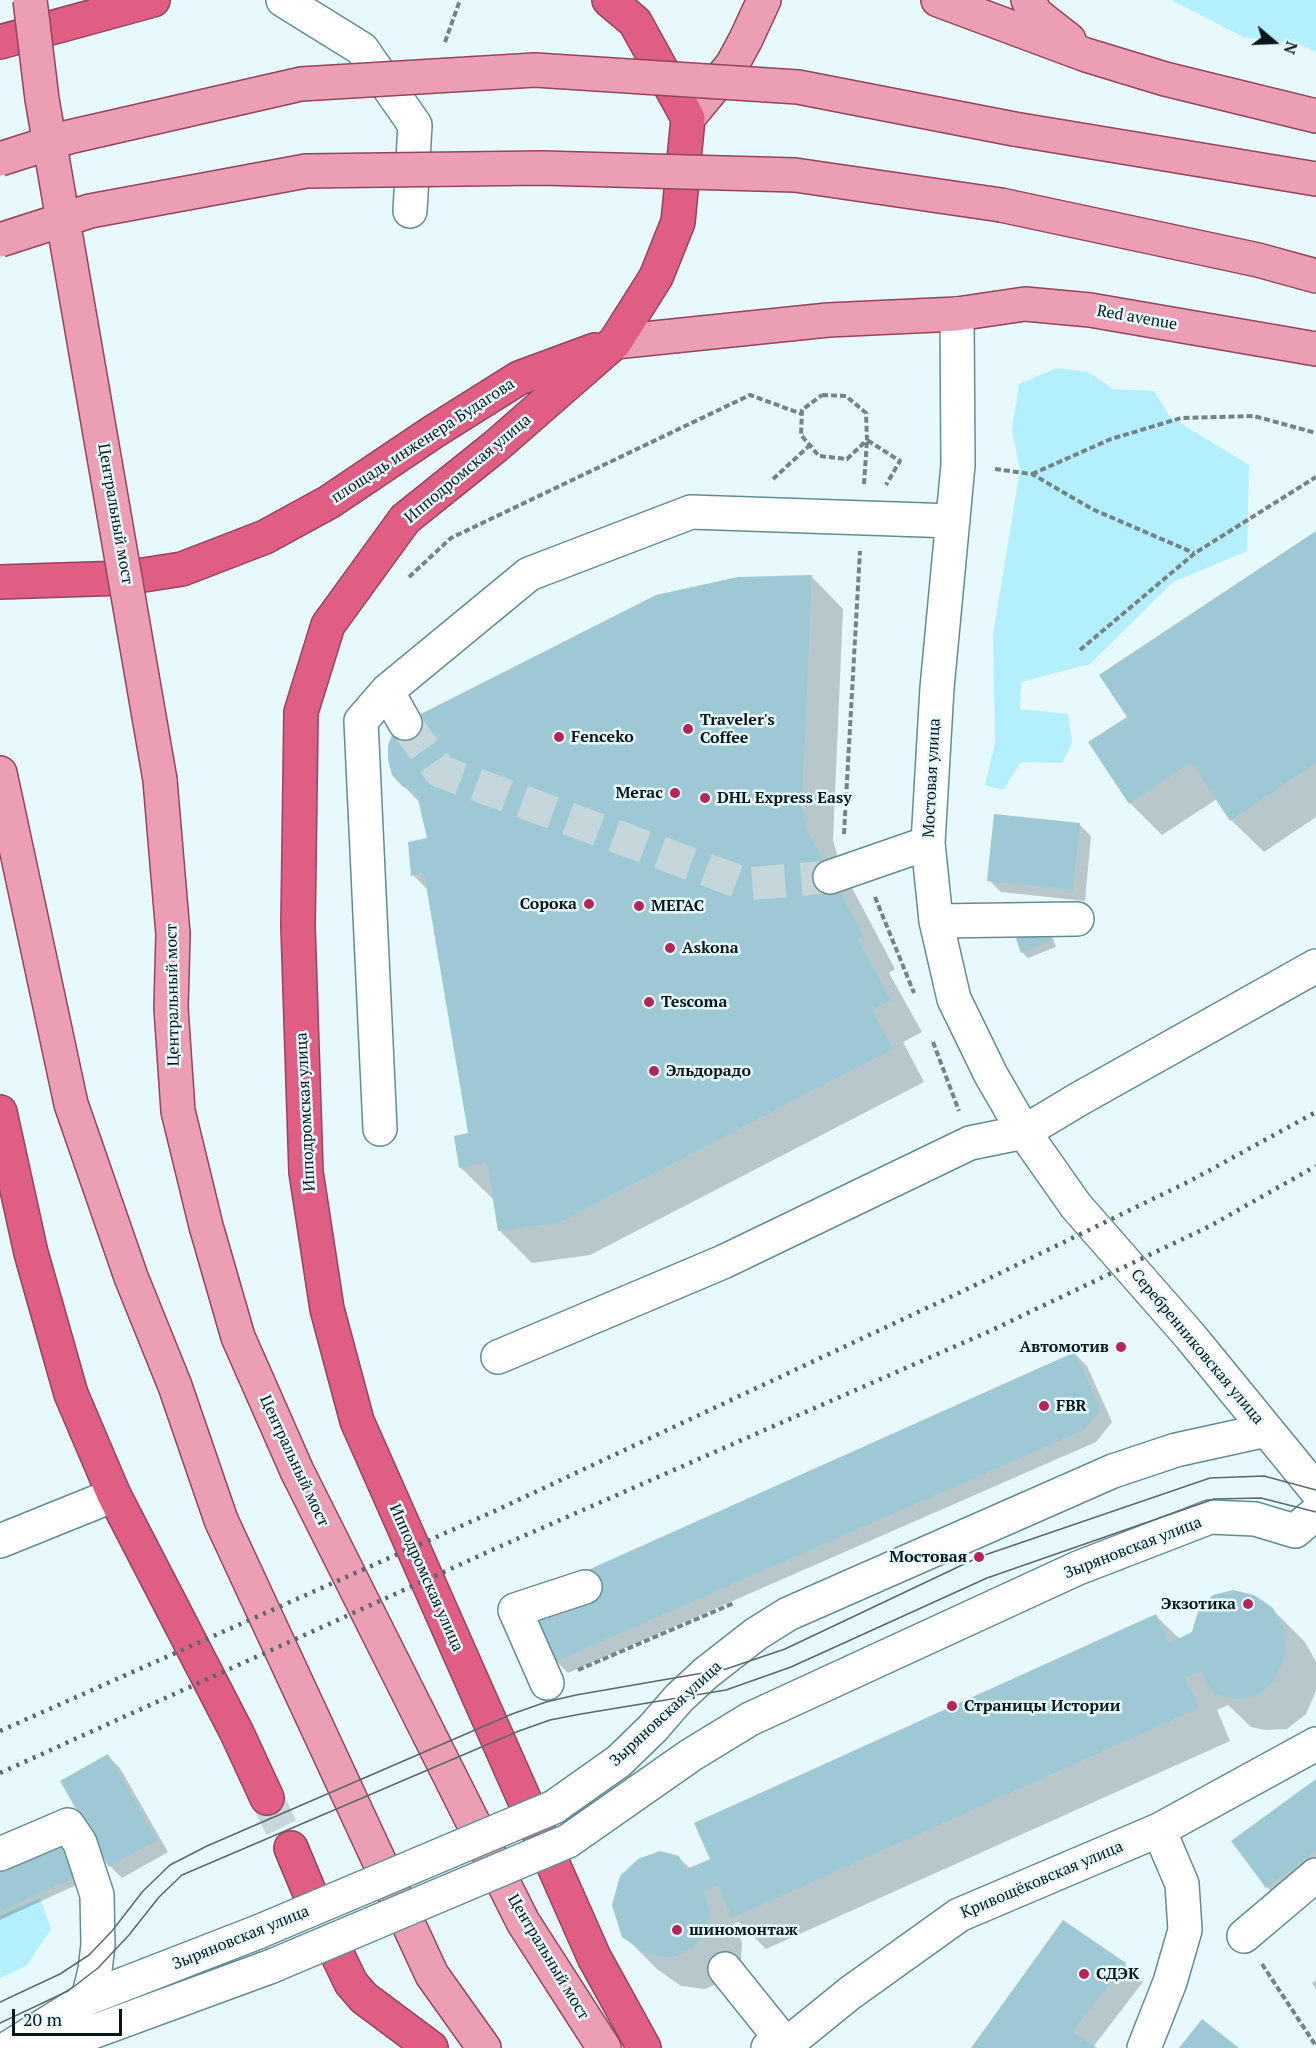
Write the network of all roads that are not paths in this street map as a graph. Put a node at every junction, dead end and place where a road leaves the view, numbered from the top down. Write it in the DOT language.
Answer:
graph roads {
  1 [pos="30,0"];
  2 [pos="153,0"];
  3 [pos="283,0"];
  4 [pos="609,0"];
  5 [pos="764,0"];
  6 [pos="938,0"];
  7 [pos="1028,0"];
  8 [pos="0,42"];
  9 [pos="1086,55"];
  10 [pos="1316,116"];
  11 [pos="688,118"];
  12 [pos="0,159"];
  13 [pos="1316,179"];
  14 [pos="410,211"];
  15 [pos="0,240"];
  16 [pos="1316,276"];
  17 [pos="957,314"];
  18 [pos="615,342"];
  19 [pos="1316,349"];
  20 [pos="953,521"];
  21 [pos="0,582"];
  22 [pos="387,691"];
  23 [pos="405,723"];
  24 [pos="0,773"];
  25 [pos="928,843"];
  26 [pos="830,876"];
  27 [pos="1077,919"];
  28 [pos="936,921"];
  29 [pos="1316,966"];
  30 [pos="0,1112"];
  31 [pos="380,1129"];
  32 [pos="1024,1132"];
  33 [pos="1076,1206"];
  34 [pos="498,1357"];
  35 [pos="1267,1430"];
  36 [pos="1316,1490"];
  37 [pos="114,1495"];
  38 [pos="1316,1514"];
  39 [pos="0,1541"];
  40 [pos="585,1587"];
  41 [pos="548,1683"];
  42 [pos="1316,1744"];
  43 [pos="267,1798"];
  44 [pos="1159,1830"];
  45 [pos="291,1848"];
  46 [pos="0,1854"];
  47 [pos="1316,1875"];
  48 [pos="311,1896"];
  49 [pos="1244,1936"];
  50 [pos="339,1958"];
  51 [pos="725,1969"];
  52 [pos="88,1998"];
  53 [pos="645,2044"];
  54 [pos="780,2047"];
  55 [pos="8,2048"];
  56 [pos="41,2048"];
  57 [pos="430,2048"];
  58 [pos="484,2048"];
  59 [pos="604,2048"];
  60 [pos="1144,2048"];
  1 -- 59 [label="main road, Центральный мост, bridge"];
  2 -- 8 [label="highway"];
  3 -- 14 [label="street"];
  4 -- 11 [label="highway"];
  5 -- 11 [label="main road"];
  6 -- 9 [label="main road"];
  7 -- 9 [label="main road"];
  9 -- 10 [label="main road"];
  11 -- 18 [label="highway"];
  12 -- 13 [label="main road, bridge"];
  15 -- 16 [label="main road, bridge"];
  17 -- 18 [label="main road, Red avenue"];
  17 -- 19 [label="main road, Red avenue"];
  17 -- 20 [label="street, Мостовая улица"];
  18 -- 21 [label="highway, площадь инженера Будагова"];
  18 -- 53 [label="highway, Ипподромская улица"];
  20 -- 22 [label="street"];
  20 -- 25 [label="street, Мостовая улица"];
  22 -- 23 [label="street"];
  22 -- 31 [label="street"];
  24 -- 58 [label="main road"];
  25 -- 26 [label="street"];
  25 -- 28 [label="street, Мостовая улица"];
  27 -- 28 [label="street"];
  28 -- 32 [label="street, Мостовая улица"];
  29 -- 32 [label="street"];
  30 -- 37 [label="highway"];
  32 -- 33 [label="street, Мостовая улица"];
  32 -- 34 [label="street"];
  33 -- 35 [label="street, Серебренниковская улица"];
  35 -- 36 [label="street, Серебренниковская улица"];
  35 -- 52 [label="street, Зыряновская улица, bridge"];
  37 -- 39 [label="street"];
  37 -- 43 [label="highway"];
  38 -- 56 [label="street, Зыряновская улица, bridge"];
  40 -- 41 [label="street"];
  42 -- 44 [label="street, Кривощёковская улица"];
  44 -- 54 [label="street, Кривощёковская улица"];
  44 -- 60 [label="street"];
  45 -- 48 [label="highway"];
  46 -- 52 [label="street"];
  47 -- 49 [label="street"];
  50 -- 57 [label="highway"];
  51 -- 54 [label="street"];
  52 -- 55 [label="street, Зыряновская улица"];
}
